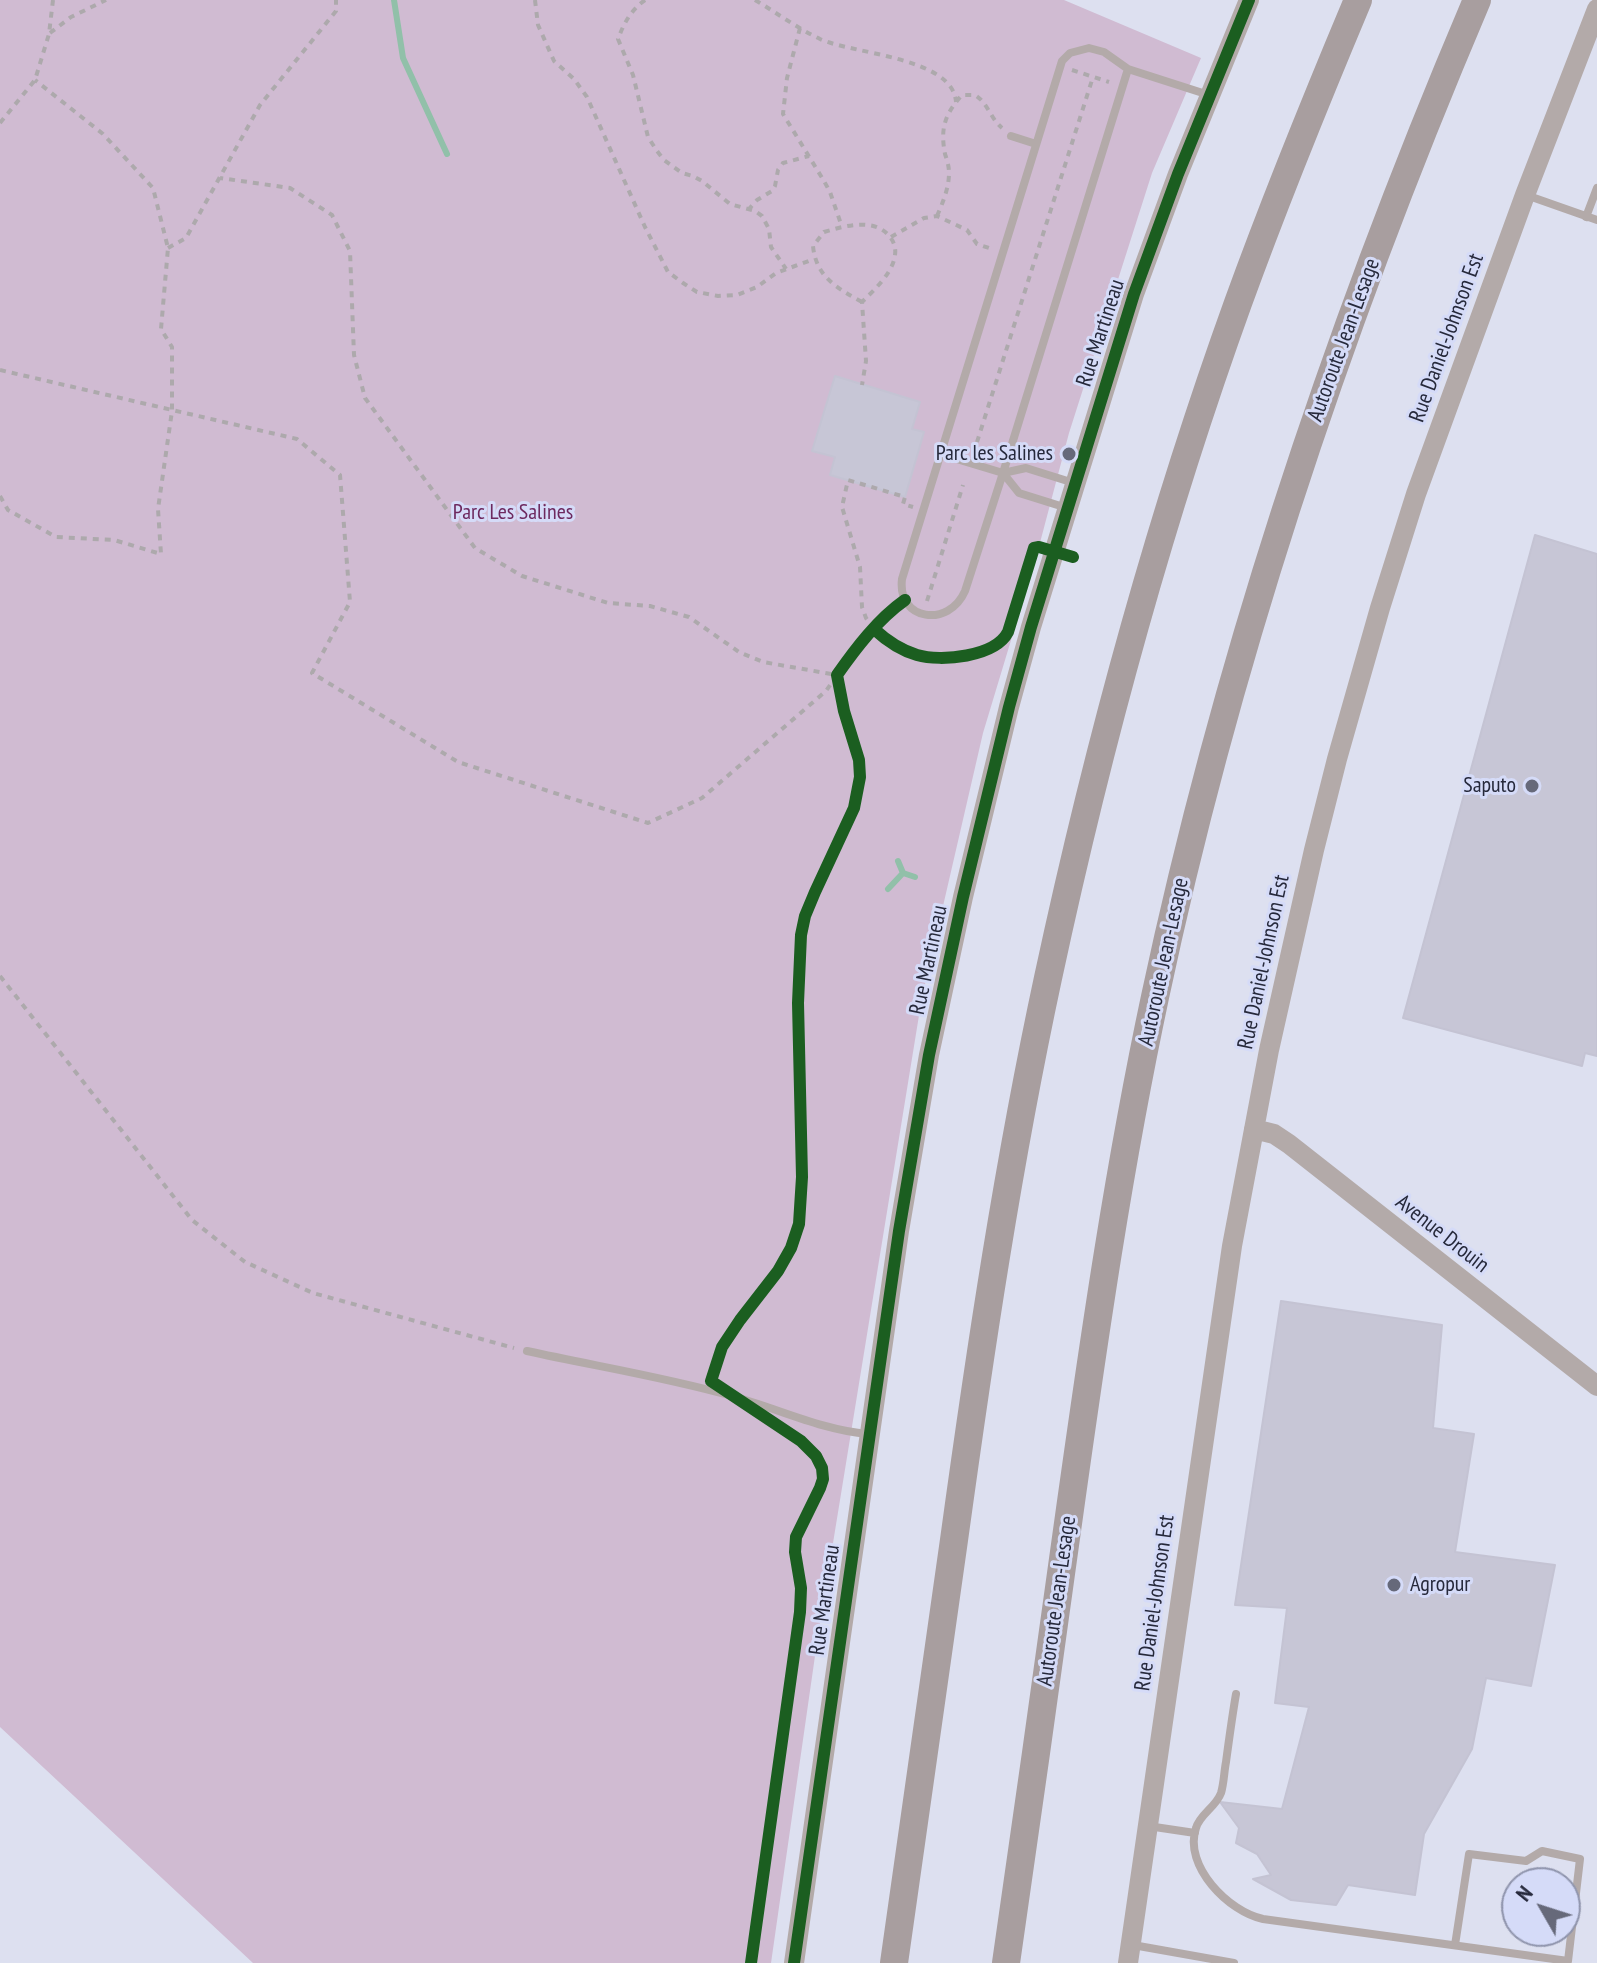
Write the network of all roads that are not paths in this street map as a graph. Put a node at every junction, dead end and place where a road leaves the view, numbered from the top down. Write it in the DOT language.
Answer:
graph roads {
  1 [pos="1249,0"];
  2 [pos="1358,0"];
  3 [pos="1477,0"];
  4 [pos="1597,9"];
  5 [pos="1593,30"];
  6 [pos="1128,69"];
  7 [pos="1209,95"];
  8 [pos="1011,136"];
  9 [pos="1036,144"];
  10 [pos="1597,188"];
  11 [pos="1525,195"];
  12 [pos="1586,217"];
  13 [pos="1597,220"];
  14 [pos="940,454"];
  15 [pos="1003,473"];
  16 [pos="1075,483"];
  17 [pos="1067,508"];
  18 [pos="1254,1129"];
  19 [pos="527,1351"];
  20 [pos="1597,1386"];
  21 [pos="869,1434"];
  22 [pos="1236,1694"];
  23 [pos="1148,1826"];
  24 [pos="1195,1833"];
  25 [pos="1455,1945"];
  26 [pos="1129,1954"];
  27 [pos="794,1963"];
  28 [pos="894,1963"];
  29 [pos="1006,1963"];
  30 [pos="1234,1963"];
  1 -- 7 [label="street, Rue Martineau"];
  2 -- 28 [label="highway"];
  3 -- 29 [label="highway, Autoroute Jean-Lesage"];
  4 -- 5 [label="street, Rue Daniel-Johnson Est"];
  5 -- 11 [label="street, Rue Daniel-Johnson Est"];
  6 -- 7 [label="lane"];
  6 -- 9 [label="lane"];
  6 -- 15 [label="lane"];
  7 -- 16 [label="street, Rue Martineau"];
  8 -- 9 [label="lane"];
  9 -- 14 [label="lane"];
  10 -- 12 [label="lane"];
  11 -- 12 [label="lane"];
  11 -- 18 [label="street, Rue Daniel-Johnson Est"];
  12 -- 13 [label="lane"];
  14 -- 15 [label="lane"];
  14 -- 15 [label="lane"];
  15 -- 16 [label="lane"];
  15 -- 17 [label="lane"];
  16 -- 17 [label="street, Rue Martineau"];
  17 -- 21 [label="street, Rue Martineau"];
  18 -- 20 [label="street, Avenue Drouin"];
  18 -- 23 [label="street, Rue Daniel-Johnson Est"];
  19 -- 21 [label="lane"];
  21 -- 27 [label="street, Rue Martineau"];
  22 -- 24 [label="lane"];
  23 -- 24 [label="lane"];
  23 -- 26 [label="street, Rue Daniel-Johnson Est"];
  24 -- 25 [label="lane"];
  25 -- 25 [label="lane"];
  26 -- 30 [label="lane"];
}
